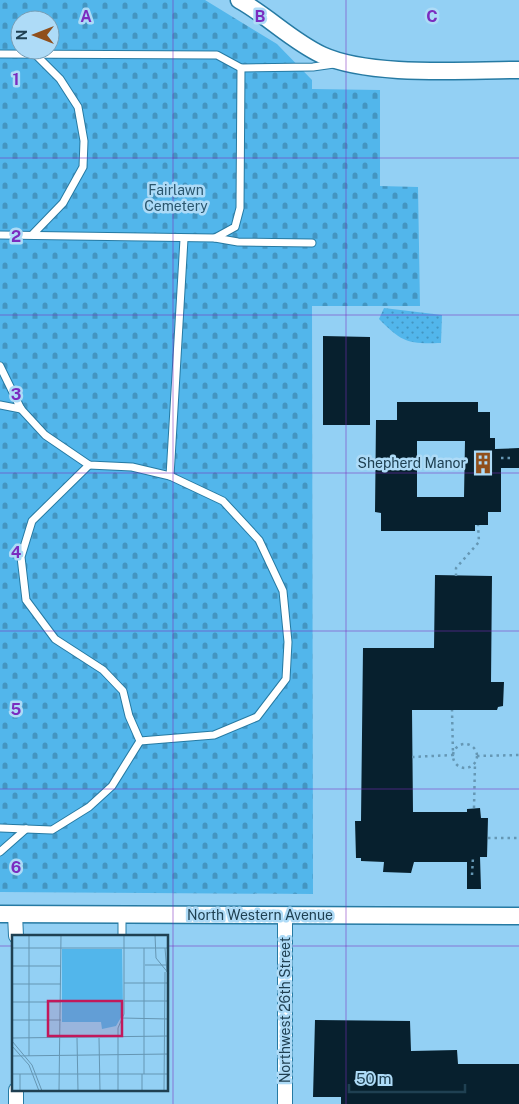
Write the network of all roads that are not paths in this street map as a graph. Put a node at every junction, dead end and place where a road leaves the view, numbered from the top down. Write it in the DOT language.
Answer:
graph roads {
  1 [pos="247,2"];
  2 [pos="60,54"];
  3 [pos="40,60"];
  4 [pos="344,62"];
  5 [pos="241,68"];
  6 [pos="519,70"];
  7 [pos="33,234"];
  8 [pos="0,235"];
  9 [pos="215,238"];
  10 [pos="184,239"];
  11 [pos="312,243"];
  12 [pos="0,366"];
  13 [pos="0,405"];
  14 [pos="21,409"];
  15 [pos="89,465"];
  16 [pos="170,476"];
  17 [pos="140,741"];
  18 [pos="0,828"];
  19 [pos="26,829"];
  20 [pos="0,852"];
  21 [pos="8,914"];
  22 [pos="122,914"];
  23 [pos="285,915"];
  24 [pos="519,916"];
  25 [pos="16,935"];
  26 [pos="122,935"];
  27 [pos="285,1104"];
  1 -- 4 [label="street"];
  2 -- 5 [label="lane"];
  3 -- 7 [label="lane"];
  4 -- 5 [label="lane"];
  4 -- 6 [label="street"];
  5 -- 9 [label="lane"];
  7 -- 8 [label="lane"];
  7 -- 10 [label="lane"];
  9 -- 10 [label="lane"];
  9 -- 11 [label="lane"];
  10 -- 16 [label="lane"];
  12 -- 14 [label="lane"];
  13 -- 14 [label="lane"];
  14 -- 15 [label="lane"];
  15 -- 16 [label="lane"];
  15 -- 17 [label="lane"];
  16 -- 17 [label="lane"];
  17 -- 19 [label="lane"];
  18 -- 19 [label="lane"];
  19 -- 20 [label="lane"];
  21 -- 22 [label="street, North Western Avenue"];
  21 -- 25 [label="street"];
  22 -- 23 [label="street, North Western Avenue"];
  22 -- 26 [label="lane"];
  23 -- 24 [label="street, North Western Avenue"];
  23 -- 27 [label="street, Northwest 26th Street"];
}
